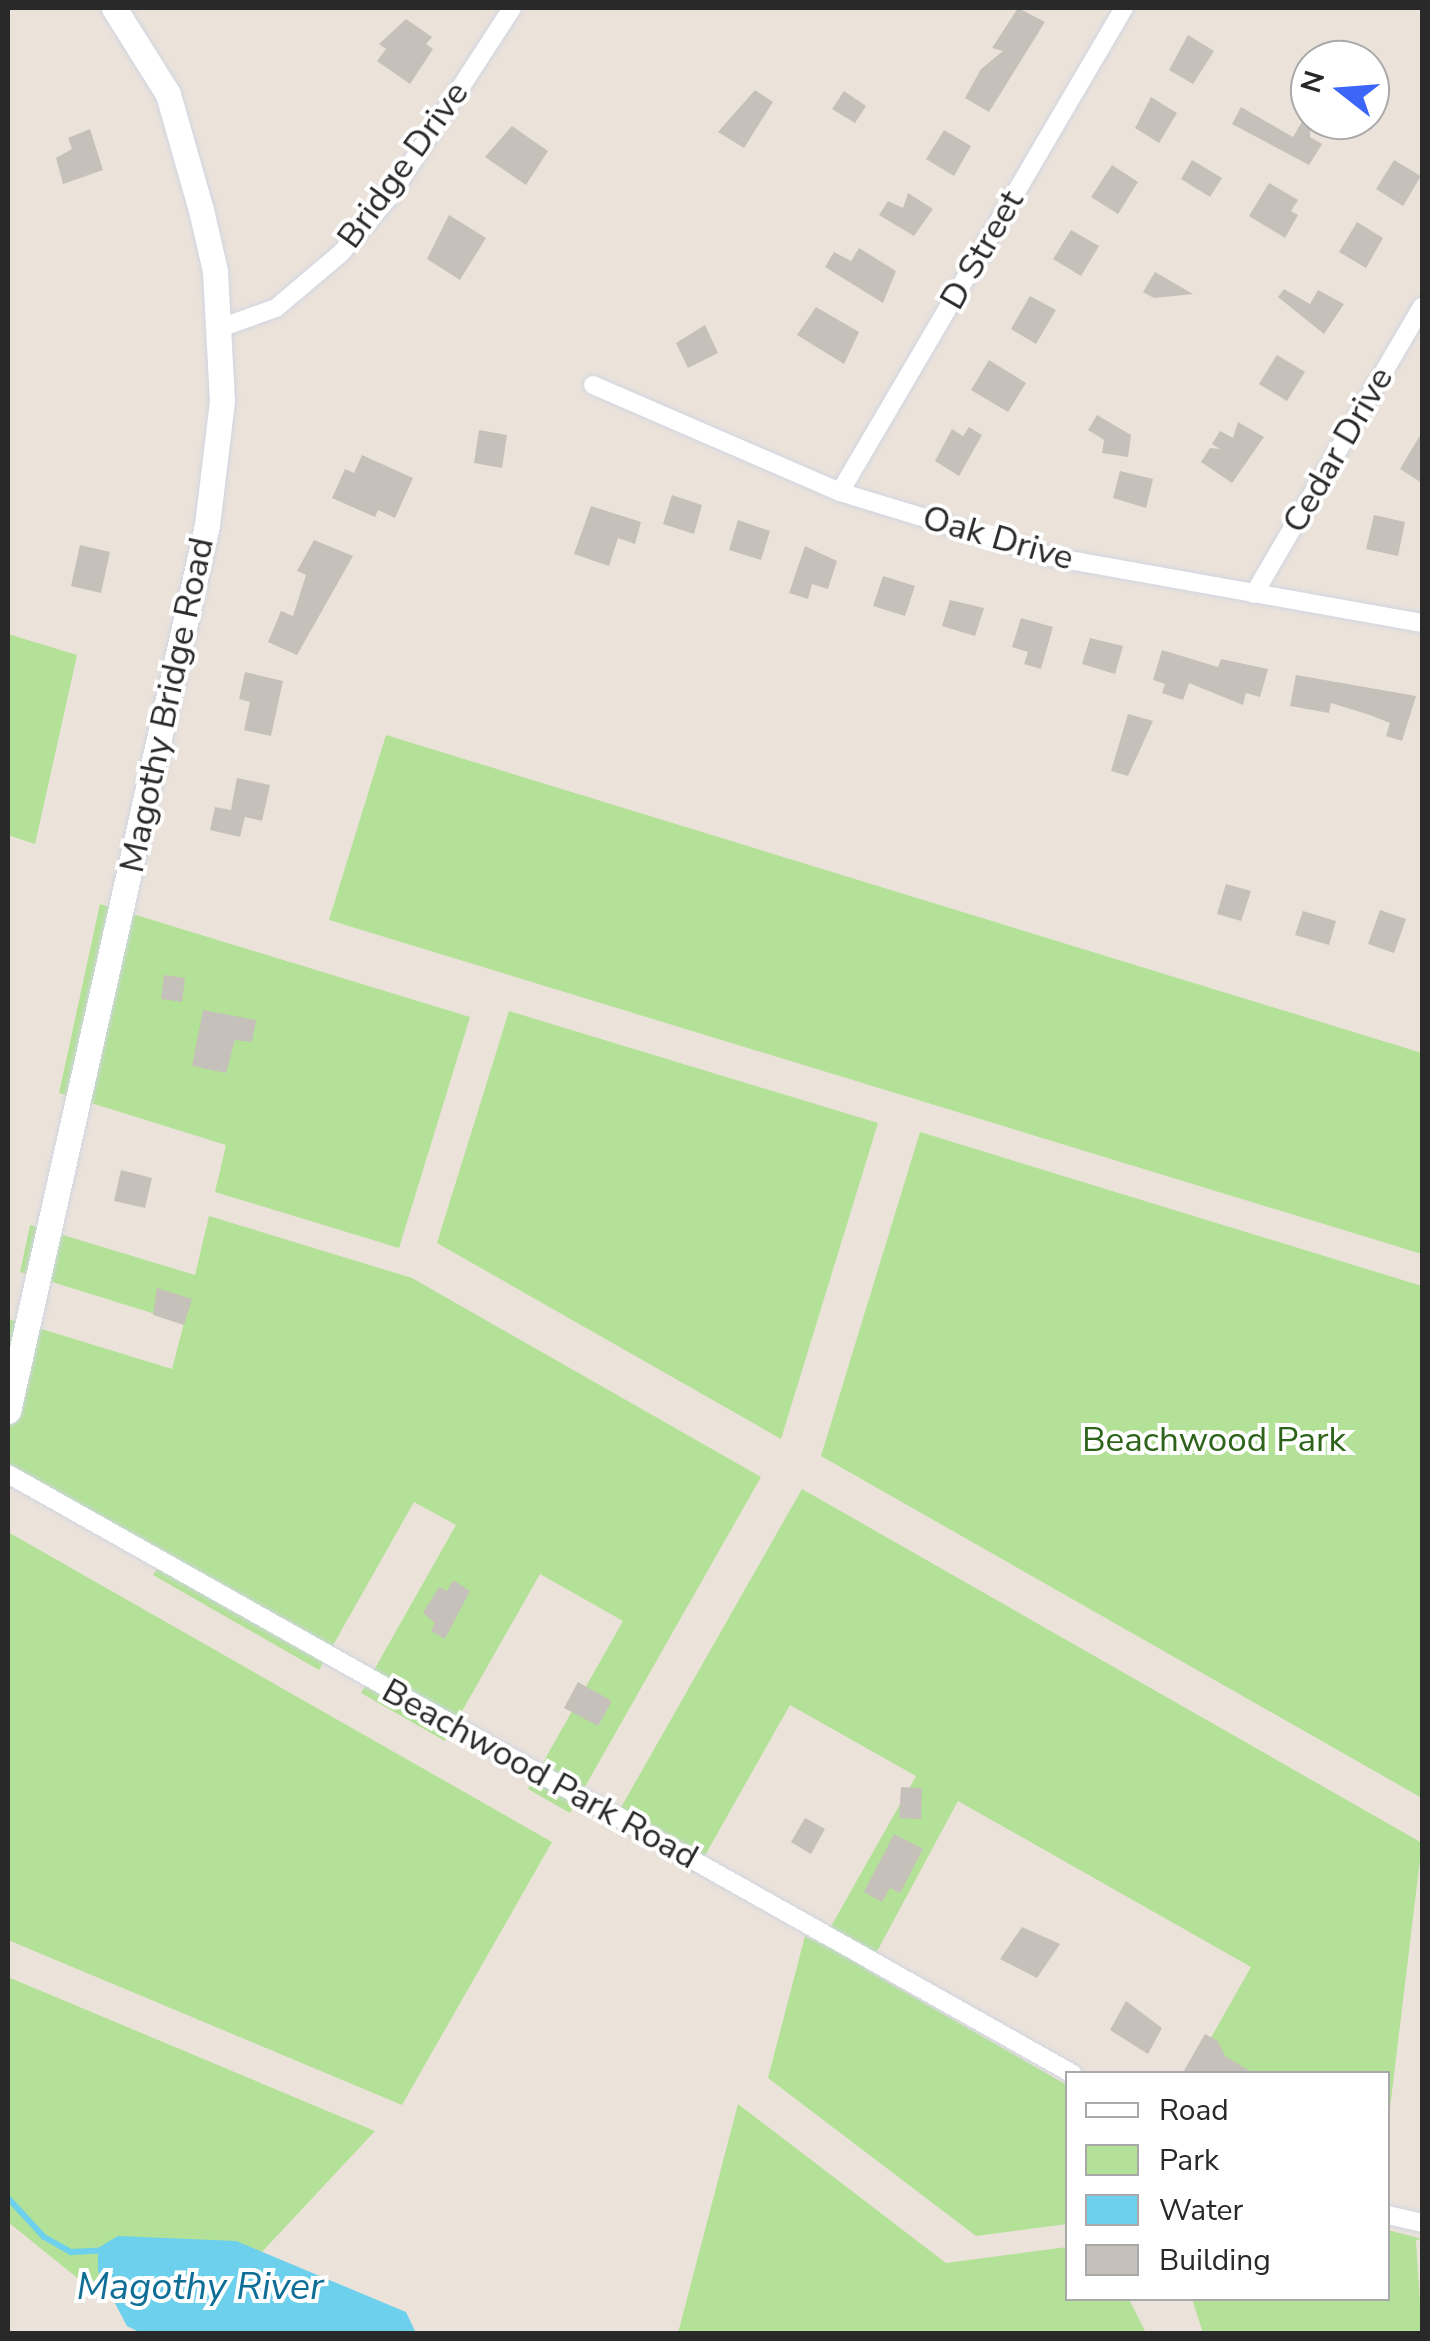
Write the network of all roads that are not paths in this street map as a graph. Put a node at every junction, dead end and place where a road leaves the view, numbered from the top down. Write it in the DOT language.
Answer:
graph roads {
  1 [pos="114,8"];
  2 [pos="512,8"];
  3 [pos="1124,8"];
  4 [pos="1422,306"];
  5 [pos="220,328"];
  6 [pos="593,385"];
  7 [pos="840,492"];
  8 [pos="1254,594"];
  9 [pos="1422,623"];
  10 [pos="8,1411"];
  11 [pos="8,1474"];
  12 [pos="1068,2071"];
  13 [pos="1390,2215"];
  14 [pos="1422,2223"];
  1 -- 5 [label="main road, Magothy Bridge Road"];
  2 -- 5 [label="street, Bridge Drive"];
  3 -- 7 [label="street, D Street"];
  4 -- 8 [label="street, Cedar Drive"];
  5 -- 10 [label="main road, Magothy Bridge Road"];
  6 -- 7 [label="street, Oak Drive"];
  7 -- 8 [label="street, Oak Drive"];
  8 -- 9 [label="street, Oak Drive"];
  11 -- 12 [label="street, Beachwood Park Road"];
  13 -- 14 [label="street"];
}
